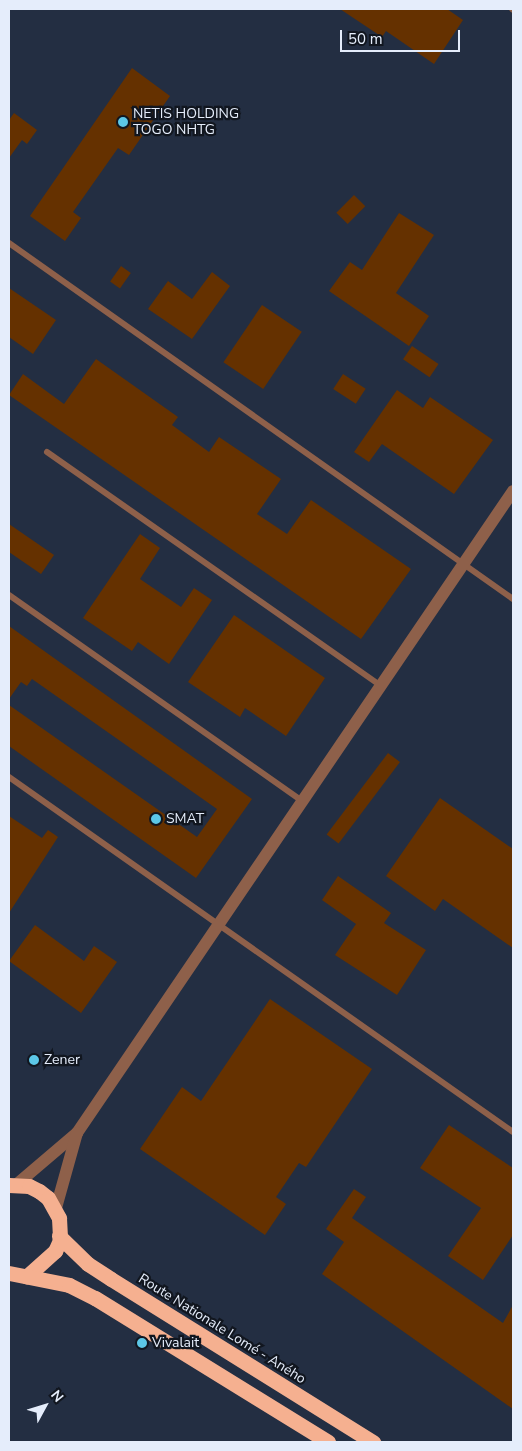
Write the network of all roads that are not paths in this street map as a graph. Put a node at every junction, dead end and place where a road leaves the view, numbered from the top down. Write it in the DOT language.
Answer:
graph roads {
  1 [pos="9,243"];
  2 [pos="47,452"];
  3 [pos="513,491"];
  4 [pos="462,563"];
  5 [pos="9,595"];
  6 [pos="513,600"];
  7 [pos="380,685"];
  8 [pos="9,778"];
  9 [pos="301,800"];
  10 [pos="218,922"];
  11 [pos="513,1132"];
  12 [pos="77,1133"];
  13 [pos="13,1184"];
  14 [pos="56,1208"];
  15 [pos="59,1236"];
  16 [pos="9,1273"];
  17 [pos="27,1276"];
  18 [pos="328,1442"];
  19 [pos="373,1442"];
  1 -- 4 [label="lane"];
  2 -- 7 [label="lane"];
  3 -- 4 [label="street"];
  4 -- 6 [label="lane"];
  4 -- 7 [label="street"];
  5 -- 9 [label="lane"];
  7 -- 9 [label="street"];
  8 -- 10 [label="lane"];
  9 -- 10 [label="street"];
  10 -- 11 [label="lane"];
  10 -- 12 [label="street"];
  12 -- 13 [label="street"];
  12 -- 14 [label="street"];
  13 -- 14 [label="highway"];
  14 -- 15 [label="highway"];
  15 -- 17 [label="highway"];
  15 -- 19 [label="highway, Route Nationale Lomé - Aného"];
  16 -- 17 [label="highway"];
  17 -- 18 [label="highway"];
}
